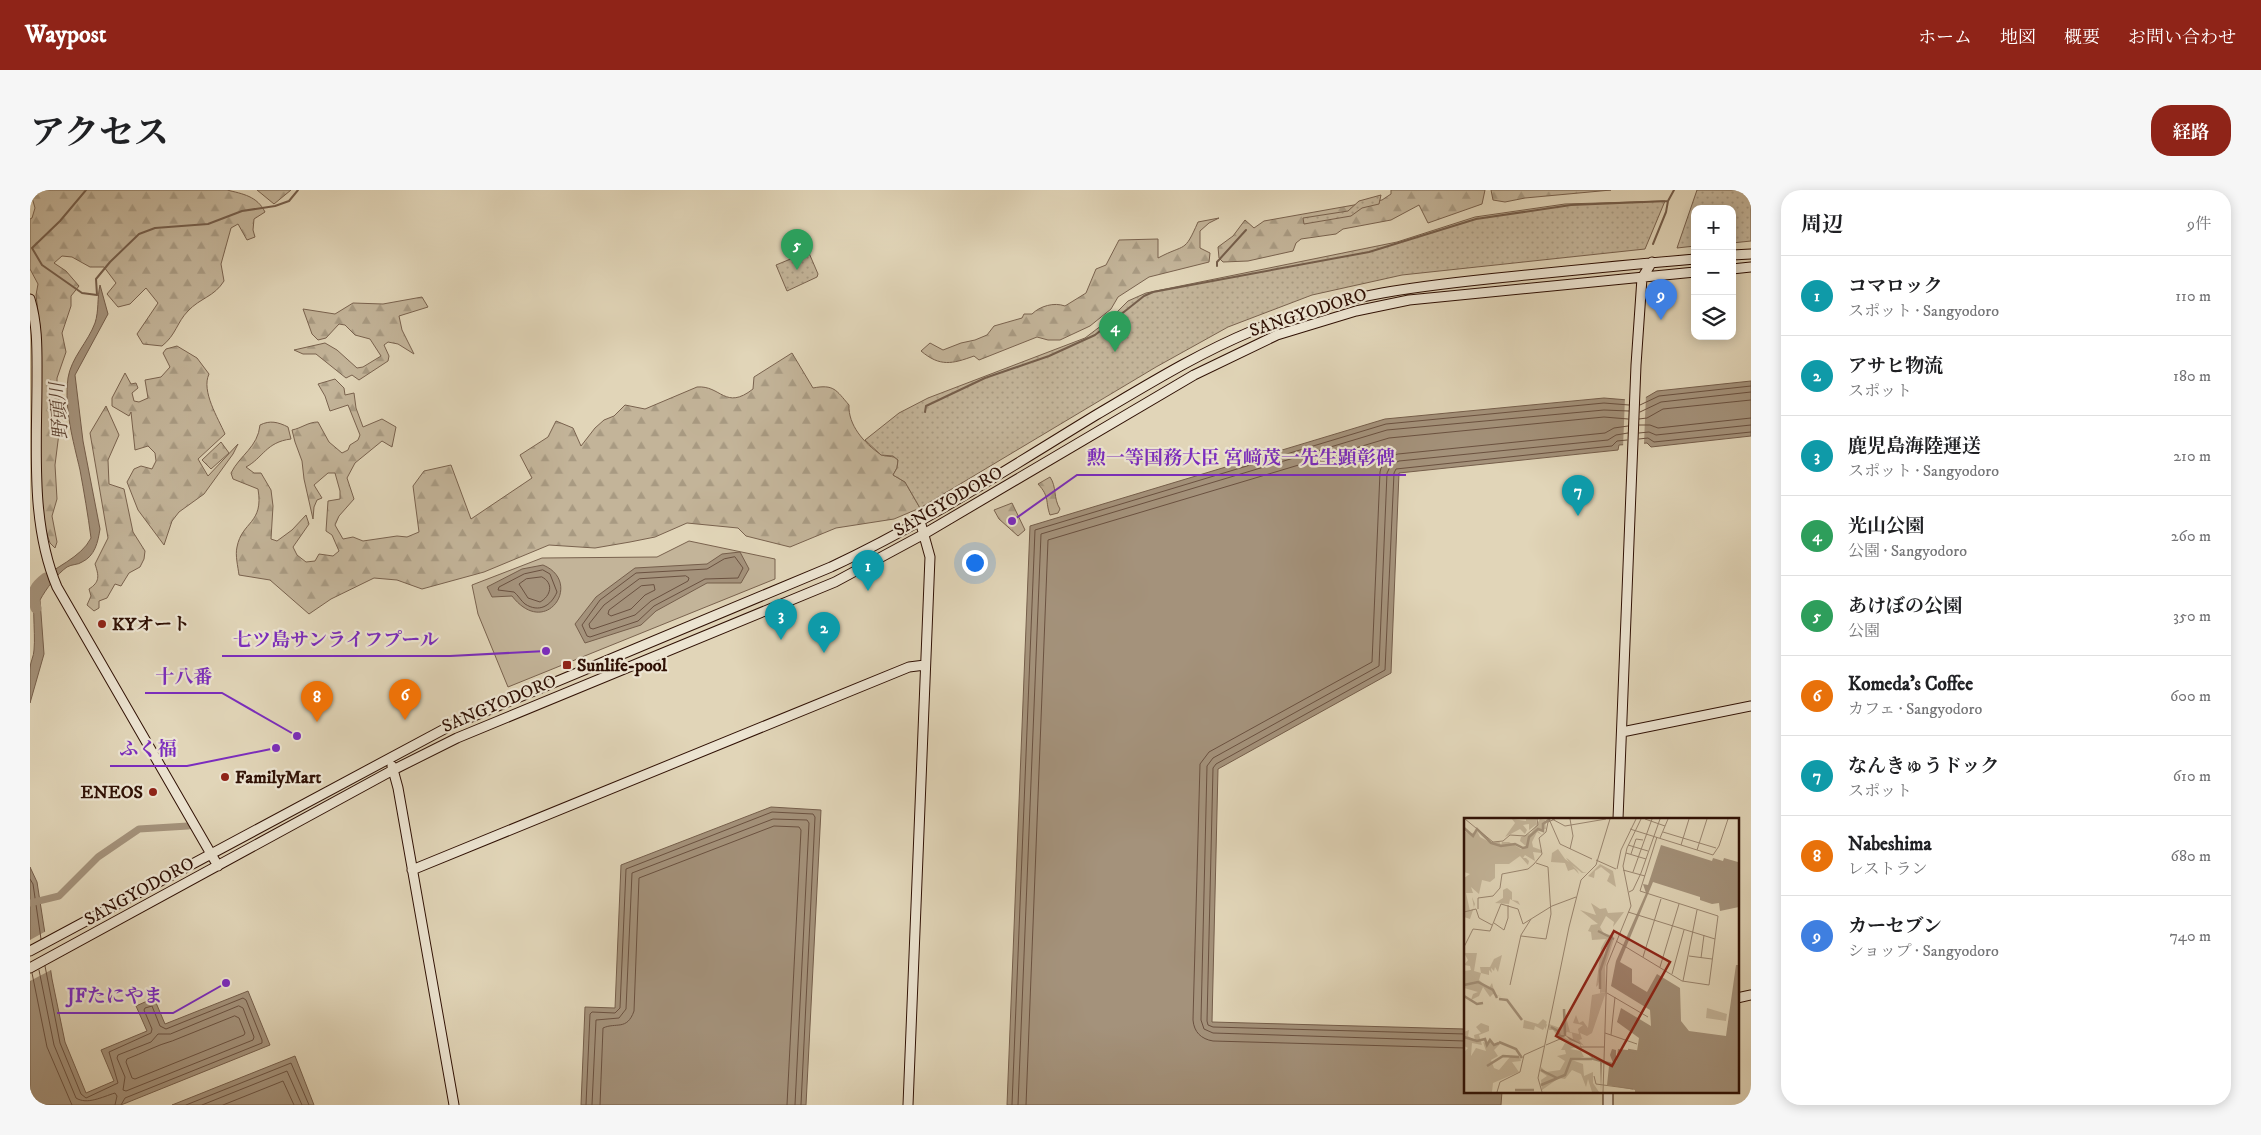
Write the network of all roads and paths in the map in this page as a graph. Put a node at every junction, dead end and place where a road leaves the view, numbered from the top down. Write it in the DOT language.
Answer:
graph roads {
  1 [pos="1751,254"];
  2 [pos="1736,256"];
  3 [pos="1691,259"];
  4 [pos="1652,262"];
  5 [pos="1751,267"];
  6 [pos="1736,269"];
  7 [pos="1691,272"];
  8 [pos="1642,278"];
  9 [pos="30,299"];
  10 [pos="920,521"];
  11 [pos="924,534"];
  12 [pos="925,665"];
  13 [pos="1751,706"];
  14 [pos="1622,732"];
  15 [pos="390,758"];
  16 [pos="393,770"];
  17 [pos="1618,818"];
  18 [pos="211,854"];
  19 [pos="218,866"];
  20 [pos="412,870"];
  21 [pos="30,951"];
  22 [pos="30,968"];
  23 [pos="1751,995"];
  24 [pos="1738,998"];
  25 [pos="1608,1092"];
  26 [pos="454,1105"];
  27 [pos="908,1105"];
  28 [pos="1608,1105"];
  1 -- 2 [label="main road"];
  3 -- 4 [label="main road, SANGYODORO"];
  4 -- 8 [label="main road"];
  4 -- 10 [label="main road, SANGYODORO"];
  5 -- 6 [label="main road"];
  7 -- 8 [label="main road, SANGYODORO"];
  8 -- 11 [label="main road, SANGYODORO"];
  8 -- 14 [label="main road"];
  9 -- 18 [label="main road"];
  10 -- 11 [label="main road"];
  10 -- 15 [label="main road, SANGYODORO"];
  11 -- 12 [label="main road"];
  11 -- 16 [label="main road, SANGYODORO"];
  12 -- 20 [label="main road"];
  12 -- 27 [label="main road"];
  13 -- 14 [label="main road"];
  14 -- 17 [label="main road"];
  15 -- 16 [label="main road"];
  15 -- 18 [label="main road, SANGYODORO"];
  16 -- 19 [label="main road, SANGYODORO"];
  16 -- 20 [label="main road"];
  18 -- 19 [label="main road"];
  18 -- 21 [label="main road, SANGYODORO"];
  19 -- 22 [label="main road, SANGYODORO"];
  20 -- 26 [label="main road"];
  23 -- 24 [label="main road"];
  25 -- 28 [label="main road"];
}
